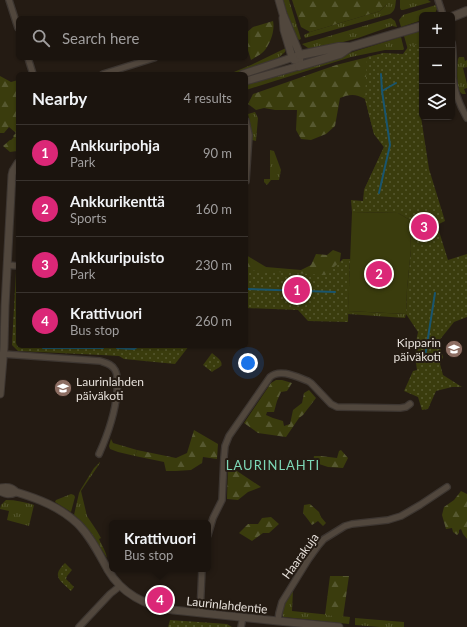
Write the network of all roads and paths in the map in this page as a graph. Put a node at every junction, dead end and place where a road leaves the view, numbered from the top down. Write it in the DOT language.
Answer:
graph roads {
  1 [pos="9,0"];
  2 [pos="279,0"];
  3 [pos="438,0"];
  4 [pos="442,12"];
  5 [pos="467,12"];
  6 [pos="455,16"];
  7 [pos="16,22"];
  8 [pos="419,27"];
  9 [pos="350,47"];
  10 [pos="453,48"];
  11 [pos="296,56"];
  12 [pos="29,60"];
  13 [pos="148,60"];
  14 [pos="299,66"];
  15 [pos="32,72"];
  16 [pos="109,72"];
  17 [pos="248,73"];
  18 [pos="248,80"];
  19 [pos="467,118"];
  20 [pos="248,130"];
  21 [pos="248,150"];
  22 [pos="16,166"];
  23 [pos="7,266"];
  24 [pos="16,266"];
  25 [pos="3,354"];
  26 [pos="0,394"];
  27 [pos="410,404"];
  28 [pos="99,454"];
  29 [pos="446,487"];
  30 [pos="0,488"];
  31 [pos="0,491"];
  32 [pos="16,492"];
  33 [pos="211,525"];
  34 [pos="202,572"];
  35 [pos="120,586"];
  36 [pos="200,613"];
  37 [pos="243,618"];
  38 [pos="278,621"];
  39 [pos="79,627"];
  40 [pos="241,627"];
  41 [pos="339,627"];
  1 -- 7 [label="street"];
  2 -- 11 [label="street"];
  3 -- 4 [label="street"];
  5 -- 6 [label="main road"];
  8 -- 9 [label="main road"];
  9 -- 11 [label="main road"];
  9 -- 14 [label="main road"];
  10 -- 19 [label="street"];
  11 -- 14 [label="street"];
  11 -- 17 [label="street"];
  12 -- 15 [label="street"];
  13 -- 16 [label="street"];
  14 -- 18 [label="street"];
  20 -- 21 [label="street"];
  22 -- 23 [label="street"];
  23 -- 24 [label="street"];
  23 -- 25 [label="street"];
  25 -- 26 [label="street"];
  25 -- 28 [label="street"];
  27 -- 33 [label="street"];
  29 -- 38 [label="street, Haarakuja"];
  30 -- 32 [label="street, Laurinlahdentie"];
  31 -- 32 [label="street, Laurinlahdentie"];
  32 -- 35 [label="street, Laurinlahdentie"];
  34 -- 36 [label="street"];
  35 -- 36 [label="street, Laurinlahdentie"];
  35 -- 39 [label="street"];
  36 -- 37 [label="street, Laurinlahdentie"];
  37 -- 38 [label="street, Laurinlahdentie"];
  37 -- 40 [label="street"];
  38 -- 41 [label="street, Laurinlahdentie"];
}
